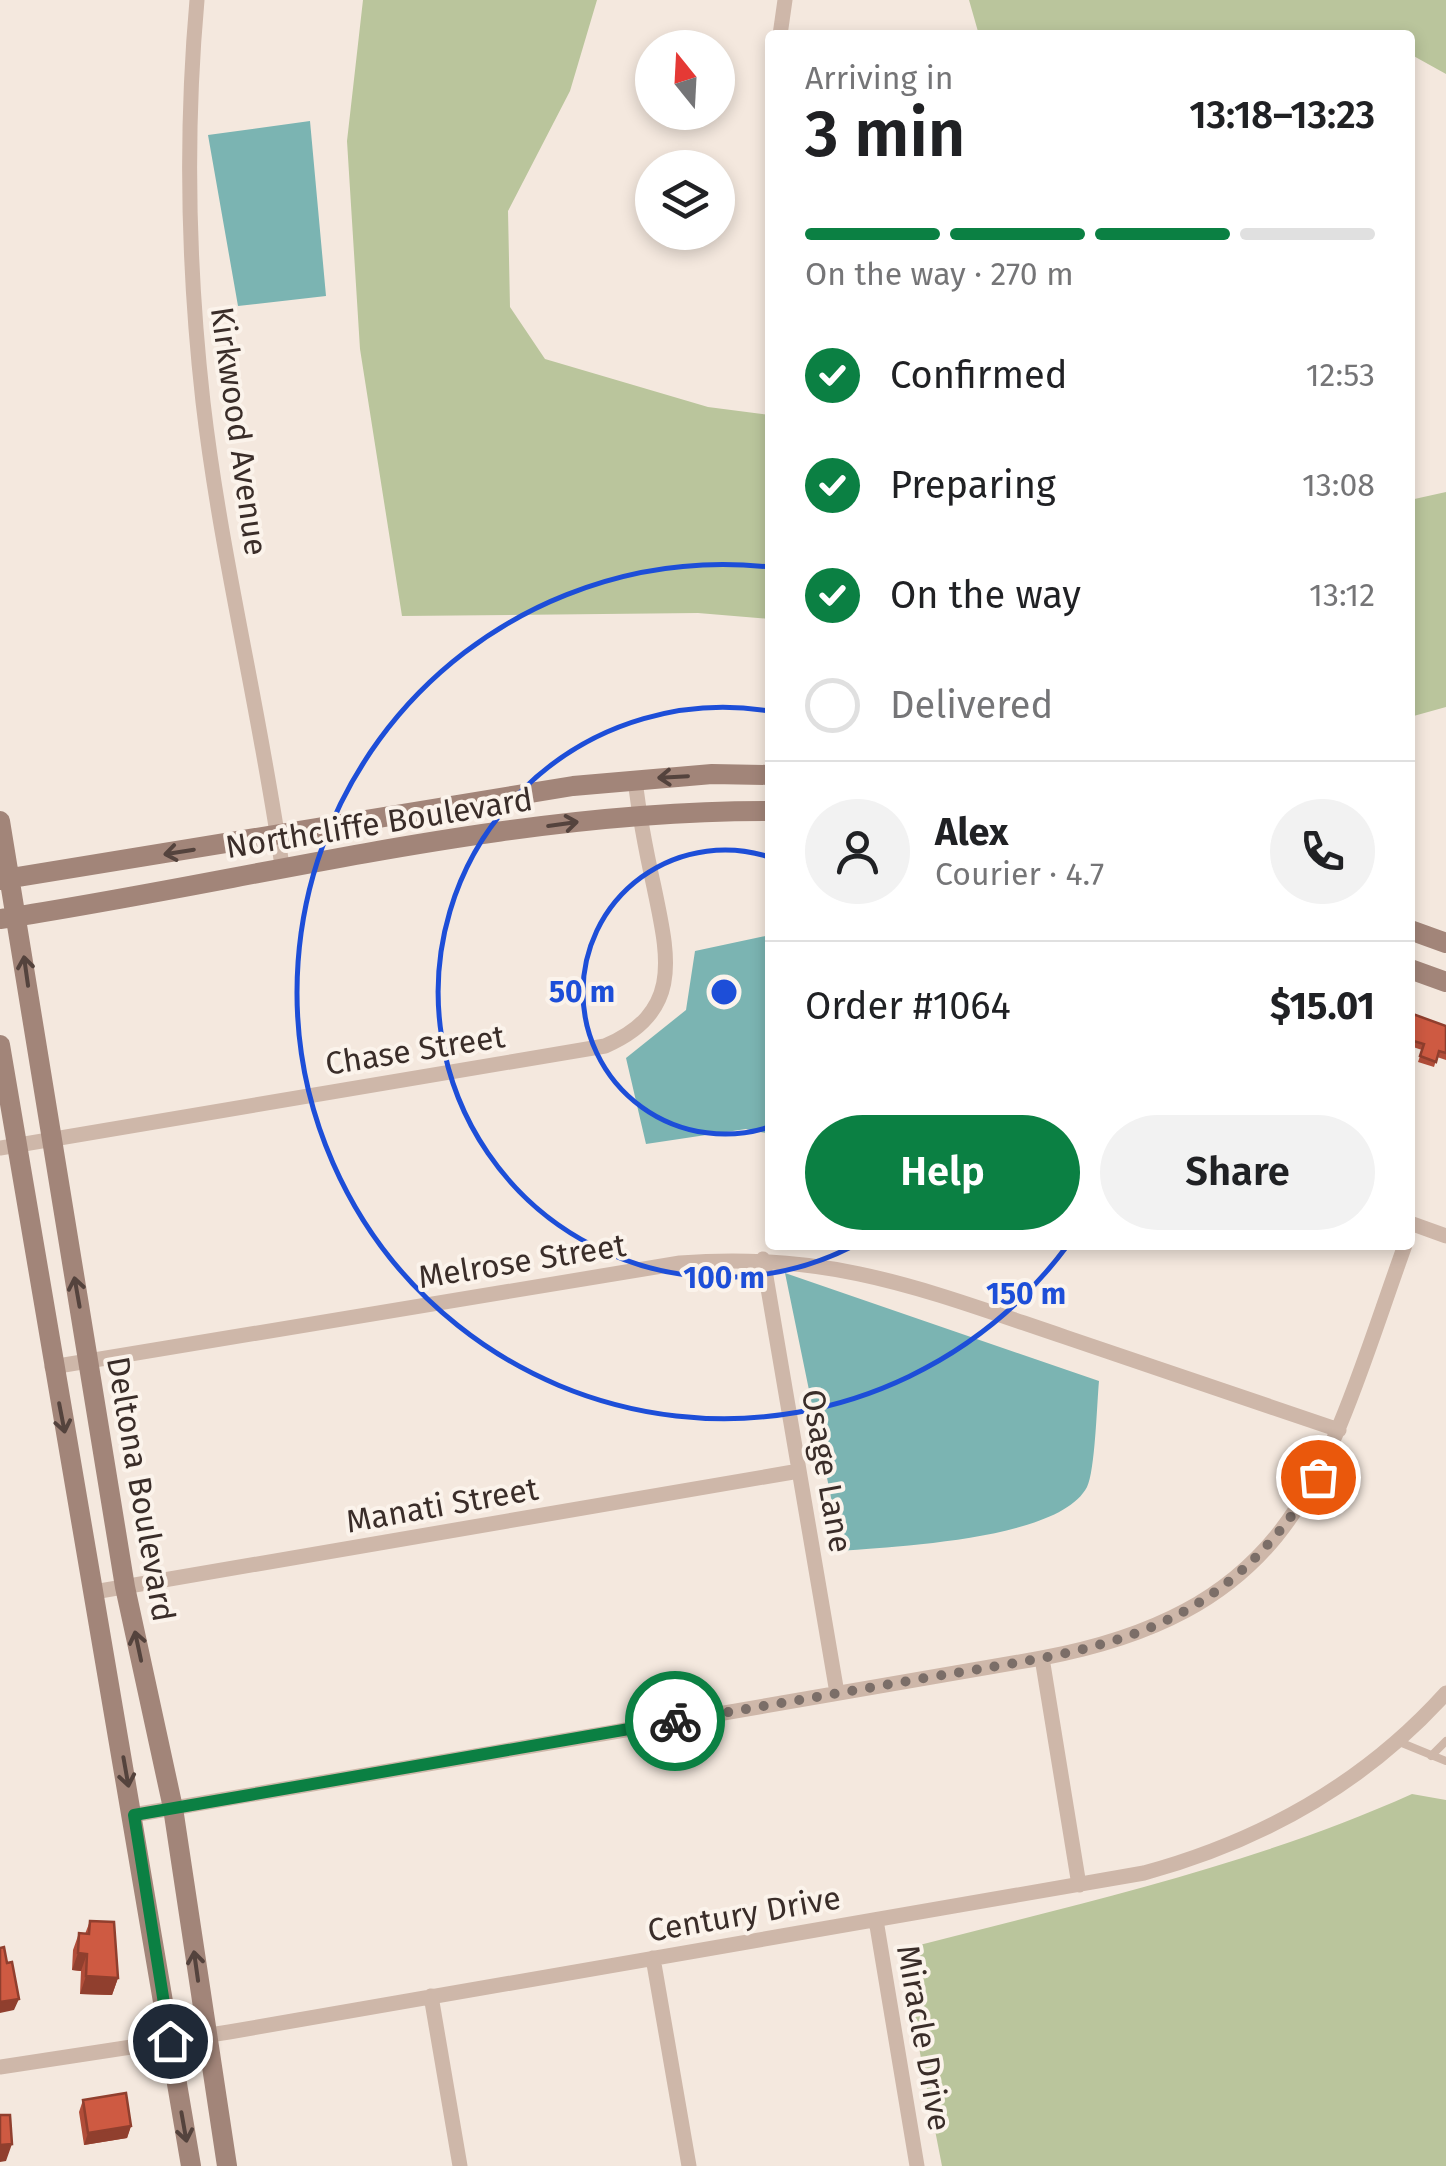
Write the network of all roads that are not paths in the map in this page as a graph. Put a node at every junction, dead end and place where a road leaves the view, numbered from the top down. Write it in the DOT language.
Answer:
graph roads {
  1 [pos="197,0"];
  2 [pos="785,0"];
  3 [pos="781,30"];
  4 [pos="765,774"];
  5 [pos="635,779"];
  6 [pos="765,812"];
  7 [pos="639,816"];
  8 [pos="0,821"];
  9 [pos="278,836"];
  10 [pos="282,866"];
  11 [pos="5,880"];
  12 [pos="9,918"];
  13 [pos="1415,932"];
  14 [pos="1446,942"];
  15 [pos="1415,971"];
  16 [pos="1446,982"];
  17 [pos="0,1045"];
  18 [pos="51,1138"];
  19 [pos="8,1146"];
  20 [pos="1415,1227"];
  21 [pos="1446,1236"];
  22 [pos="1403,1250"];
  23 [pos="763,1259"];
  24 [pos="89,1360"];
  25 [pos="52,1367"];
  26 [pos="1338,1430"];
  27 [pos="799,1471"];
  28 [pos="126,1587"];
  29 [pos="94,1592"];
  30 [pos="1042,1658"];
  31 [pos="837,1693"];
  32 [pos="1446,1693"];
  33 [pos="1397,1741"];
  34 [pos="1446,1741"];
  35 [pos="1431,1756"];
  36 [pos="1446,1761"];
  37 [pos="173,1808"];
  38 [pos="134,1815"];
  39 [pos="1079,1885"];
  40 [pos="876,1920"];
  41 [pos="654,1958"];
  42 [pos="431,1996"];
  43 [pos="206,2036"];
  44 [pos="170,2041"];
  45 [pos="0,2067"];
  46 [pos="190,2166"];
  47 [pos="227,2166"];
  48 [pos="460,2166"];
  49 [pos="688,2166"];
  50 [pos="918,2166"];
  1 -- 9 [label="street, Kirkwood Avenue"];
  2 -- 3 [label="street"];
  4 -- 5 [label="main road, Northcliffe Boulevard, one-way"];
  5 -- 7 [label="street, Chase Street"];
  5 -- 9 [label="main road, Northcliffe Boulevard"];
  6 -- 7 [label="main road, Northcliffe Boulevard"];
  10 -- 7 [label="main road, Northcliffe Boulevard, one-way"];
  7 -- 18 [label="street, Chase Street"];
  8 -- 11 [label="main road, Deltona Boulevard"];
  9 -- 10 [label="street, Kirkwood Avenue"];
  9 -- 11 [label="main road, Northcliffe Boulevard, one-way"];
  10 -- 12 [label="main road, Northcliffe Boulevard"];
  11 -- 12 [label="main road, Deltona Boulevard"];
  18 -- 12 [label="main road, Deltona Boulevard, one-way"];
  13 -- 14 [label="main road"];
  15 -- 16 [label="main road"];
  17 -- 19 [label="main road, Deltona Boulevard"];
  18 -- 19 [label="street, Chase Street"];
  24 -- 18 [label="main road, Deltona Boulevard, one-way"];
  19 -- 25 [label="main road, Deltona Boulevard"];
  20 -- 21 [label="street"];
  22 -- 26 [label="street"];
  23 -- 24 [label="street, Melrose Street"];
  23 -- 26 [label="street, Melrose Street"];
  23 -- 27 [label="street, Osage Lane"];
  24 -- 25 [label="street, Melrose Street"];
  24 -- 28 [label="main road, Deltona Boulevard"];
  25 -- 29 [label="main road, Deltona Boulevard, one-way"];
  26 -- 30 [label="street"];
  27 -- 28 [label="street, Manati Street"];
  27 -- 31 [label="street, Osage Lane"];
  28 -- 29 [label="street, Manati Street"];
  37 -- 28 [label="main road, Deltona Boulevard, one-way"];
  29 -- 38 [label="main road, Deltona Boulevard, one-way"];
  30 -- 31 [label="street"];
  30 -- 39 [label="street"];
  31 -- 37 [label="street"];
  32 -- 33 [label="street, Century Drive"];
  33 -- 35 [label="lane"];
  33 -- 39 [label="street, Century Drive"];
  34 -- 35 [label="lane"];
  35 -- 36 [label="lane"];
  37 -- 38 [label="street"];
  43 -- 37 [label="main road, Deltona Boulevard, one-way"];
  38 -- 44 [label="main road, Deltona Boulevard"];
  39 -- 40 [label="street, Century Drive"];
  40 -- 41 [label="street, Century Drive"];
  40 -- 50 [label="street, Miracle Drive"];
  41 -- 42 [label="street, Century Drive"];
  41 -- 49 [label="street"];
  42 -- 43 [label="street, Century Drive"];
  42 -- 48 [label="street"];
  43 -- 44 [label="street, Century Drive"];
  43 -- 47 [label="main road, Deltona Boulevard"];
  44 -- 45 [label="street, Century Drive"];
  44 -- 46 [label="main road, Deltona Boulevard, one-way"];
}
